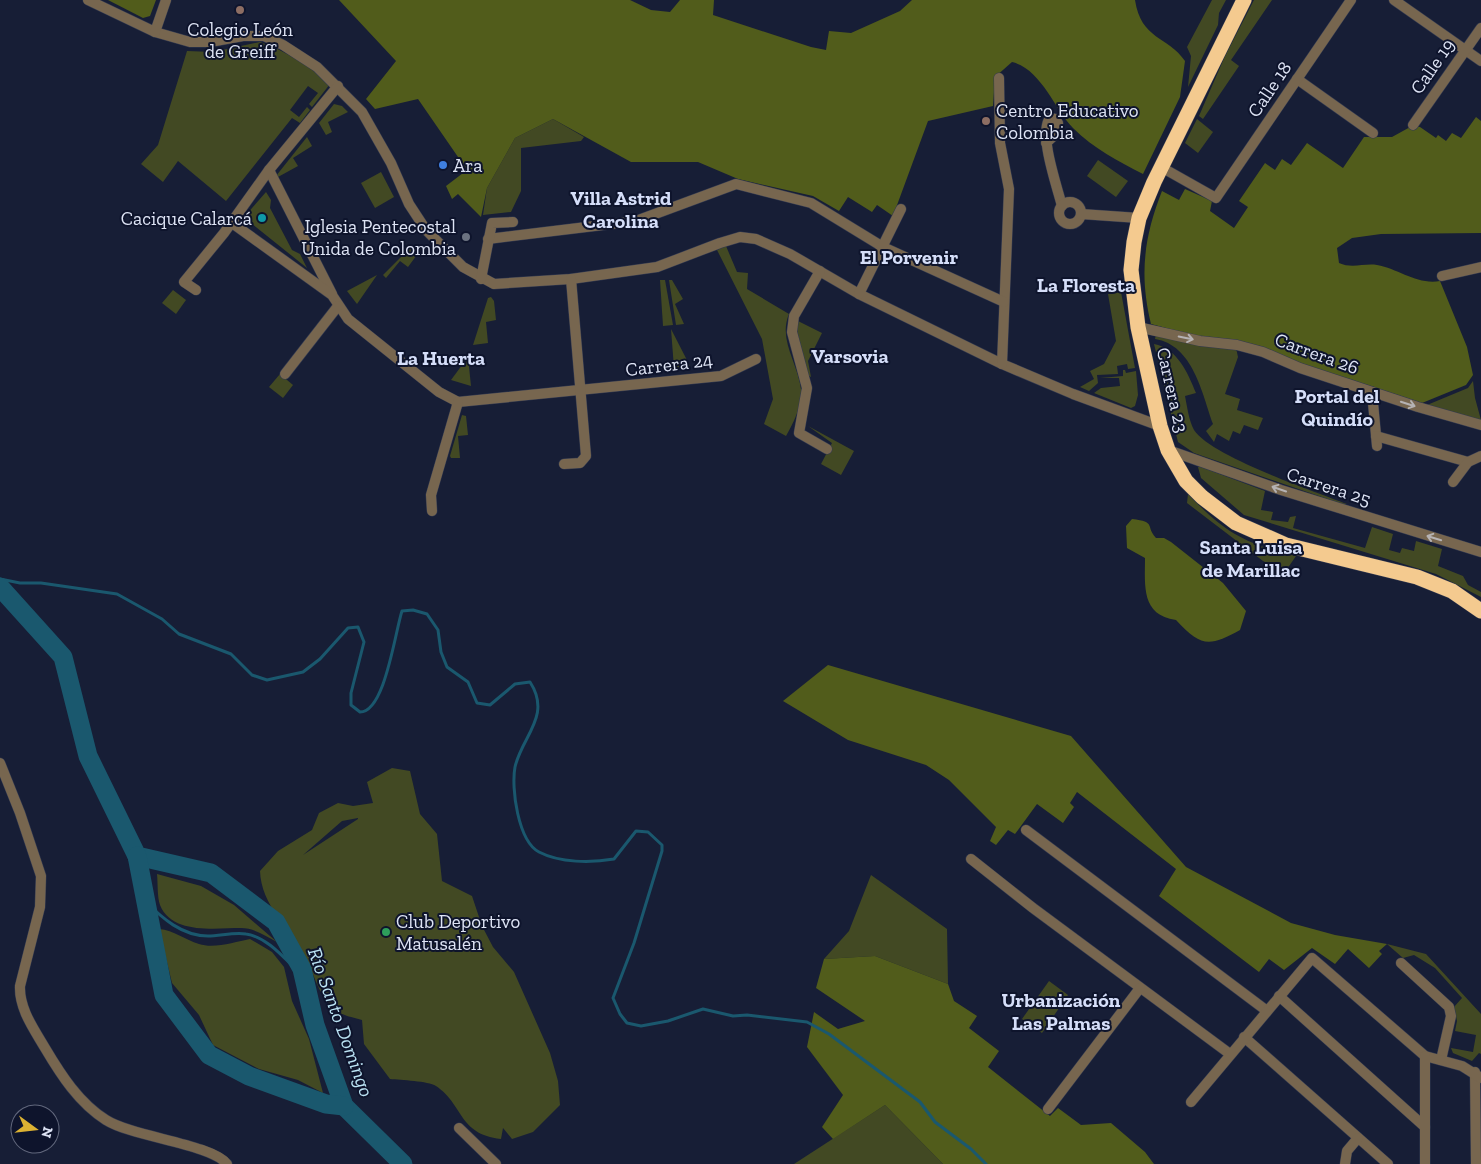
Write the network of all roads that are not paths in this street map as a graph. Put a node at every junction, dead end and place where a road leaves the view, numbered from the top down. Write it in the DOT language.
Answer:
graph roads {
  1 [pos="88,0"];
  2 [pos="166,0"];
  3 [pos="1244,0"];
  4 [pos="1351,0"];
  5 [pos="1394,0"];
  6 [pos="1481,28"];
  7 [pos="155,32"];
  8 [pos="1465,50"];
  9 [pos="1481,61"];
  10 [pos="999,78"];
  11 [pos="1297,79"];
  12 [pos="338,86"];
  13 [pos="1413,125"];
  14 [pos="1373,134"];
  15 [pos="1046,143"];
  16 [pos="1161,167"];
  17 [pos="269,170"];
  18 [pos="1062,206"];
  19 [pos="901,209"];
  20 [pos="1081,214"];
  21 [pos="1139,218"];
  22 [pos="513,222"];
  23 [pos="232,223"];
  24 [pos="488,239"];
  25 [pos="882,247"];
  26 [pos="1481,267"];
  27 [pos="820,271"];
  28 [pos="1442,276"];
  29 [pos="481,279"];
  30 [pos="571,279"];
  31 [pos="196,290"];
  32 [pos="859,294"];
  33 [pos="332,295"];
  34 [pos="1004,302"];
  35 [pos="338,306"];
  36 [pos="1138,327"];
  37 [pos="756,359"];
  38 [pos="1002,364"];
  39 [pos="285,374"];
  40 [pos="582,391"];
  41 [pos="1372,392"];
  42 [pos="458,402"];
  43 [pos="1481,424"];
  44 [pos="1160,426"];
  45 [pos="827,449"];
  46 [pos="1168,450"];
  47 [pos="1481,456"];
  48 [pos="1468,462"];
  49 [pos="564,464"];
  50 [pos="1453,482"];
  51 [pos="432,511"];
  52 [pos="1481,552"];
  53 [pos="1481,611"];
  54 [pos="0,763"];
  55 [pos="1026,830"];
  56 [pos="972,859"];
  57 [pos="1401,963"];
  58 [pos="1140,988"];
  59 [pos="1280,996"];
  60 [pos="1267,1010"];
  61 [pos="1244,1037"];
  62 [pos="1230,1054"];
  63 [pos="1425,1056"];
  64 [pos="1441,1060"];
  65 [pos="1478,1075"];
  66 [pos="1191,1102"];
  67 [pos="1048,1109"];
  68 [pos="1425,1127"];
  69 [pos="460,1128"];
  70 [pos="1358,1138"];
  71 [pos="227,1164"];
  72 [pos="496,1164"];
  73 [pos="1345,1164"];
  74 [pos="1388,1164"];
  75 [pos="1425,1164"];
  76 [pos="1476,1164"];
  1 -- 7 [label="street"];
  2 -- 7 [label="street"];
  3 -- 16 [label="highway, Carrera 23"];
  4 -- 11 [label="street, Calle 18"];
  5 -- 8 [label="street"];
  6 -- 8 [label="street, Calle 19"];
  7 -- 12 [label="street"];
  8 -- 9 [label="street"];
  8 -- 13 [label="street, Calle 19"];
  10 -- 34 [label="street"];
  11 -- 14 [label="street"];
  11 -- 16 [label="street, Calle 18"];
  12 -- 17 [label="street"];
  12 -- 29 [label="street"];
  15 -- 18 [label="street"];
  16 -- 21 [label="highway, Carrera 23"];
  17 -- 23 [label="street"];
  17 -- 33 [label="street"];
  18 -- 20 [label="street"];
  18 -- 20 [label="street"];
  19 -- 25 [label="street"];
  20 -- 21 [label="street"];
  21 -- 36 [label="highway, Carrera 23"];
  22 -- 24 [label="street"];
  23 -- 31 [label="street"];
  23 -- 33 [label="street"];
  24 -- 25 [label="street"];
  24 -- 29 [label="street"];
  25 -- 32 [label="street"];
  25 -- 34 [label="street"];
  26 -- 28 [label="street"];
  27 -- 30 [label="street"];
  27 -- 32 [label="street"];
  27 -- 45 [label="street"];
  29 -- 30 [label="street"];
  30 -- 40 [label="street"];
  32 -- 38 [label="street"];
  33 -- 35 [label="street"];
  34 -- 38 [label="street"];
  35 -- 39 [label="street"];
  35 -- 42 [label="street"];
  36 -- 41 [label="street, Carrera 26, one-way"];
  36 -- 44 [label="highway, Carrera 23"];
  37 -- 40 [label="street, Carrera 24"];
  38 -- 44 [label="street"];
  40 -- 42 [label="street, Carrera 24"];
  40 -- 49 [label="street"];
  41 -- 43 [label="street, Carrera 26, one-way"];
  41 -- 48 [label="street"];
  42 -- 51 [label="street"];
  44 -- 46 [label="highway, Carrera 23"];
  52 -- 46 [label="street, Carrera 25, one-way"];
  46 -- 53 [label="highway, Carrera 23"];
  47 -- 48 [label="street"];
  48 -- 50 [label="street"];
  54 -- 71 [label="street"];
  55 -- 60 [label="street"];
  56 -- 58 [label="street"];
  57 -- 64 [label="street"];
  58 -- 62 [label="street"];
  58 -- 67 [label="street"];
  59 -- 60 [label="street"];
  59 -- 63 [label="street"];
  59 -- 68 [label="street"];
  60 -- 61 [label="street"];
  61 -- 62 [label="street"];
  61 -- 70 [label="street"];
  62 -- 66 [label="street"];
  63 -- 64 [label="street"];
  63 -- 68 [label="street"];
  64 -- 65 [label="street"];
  65 -- 76 [label="street"];
  68 -- 75 [label="street"];
  69 -- 72 [label="street"];
  70 -- 73 [label="street"];
  70 -- 74 [label="street"];
}
